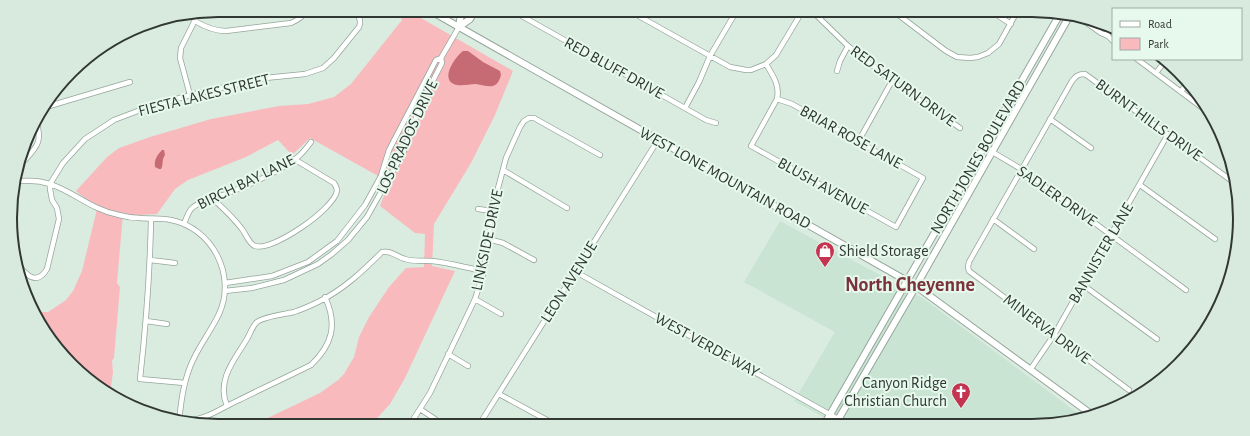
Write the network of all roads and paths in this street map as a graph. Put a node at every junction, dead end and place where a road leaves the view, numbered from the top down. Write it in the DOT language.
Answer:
graph roads {
  1 [pos="302,17"];
  2 [pos="359,17"];
  3 [pos="441,17"];
  4 [pos="461,17"];
  5 [pos="471,17"];
  6 [pos="525,17"];
  7 [pos="640,17"];
  8 [pos="733,17"];
  9 [pos="799,17"];
  10 [pos="818,17"];
  11 [pos="901,17"];
  12 [pos="1000,17"];
  13 [pos="1014,17"];
  14 [pos="1057,19"];
  15 [pos="1067,20"];
  16 [pos="194,21"];
  17 [pos="1010,24"];
  18 [pos="1091,26"];
  19 [pos="459,27"];
  20 [pos="1107,31"];
  21 [pos="1108,36"];
  22 [pos="1112,40"];
  23 [pos="848,46"];
  24 [pos="710,56"];
  25 [pos="441,58"];
  26 [pos="1138,60"];
  27 [pos="766,64"];
  28 [pos="1162,65"];
  29 [pos="837,71"];
  30 [pos="1156,73"];
  31 [pos="892,81"];
  32 [pos="130,82"];
  33 [pos="1184,87"];
  34 [pos="1181,92"];
  35 [pos="190,96"];
  36 [pos="777,99"];
  37 [pos="1195,101"];
  38 [pos="52,105"];
  39 [pos="685,108"];
  40 [pos="1050,119"];
  41 [pos="716,124"];
  42 [pos="39,127"];
  43 [pos="960,128"];
  44 [pos="1168,134"];
  45 [pos="658,140"];
  46 [pos="311,142"];
  47 [pos="858,142"];
  48 [pos="984,147"];
  49 [pos="1091,148"];
  50 [pos="992,152"];
  51 [pos="600,155"];
  52 [pos="26,159"];
  53 [pos="294,160"];
  54 [pos="1021,169"];
  55 [pos="502,170"];
  56 [pos="1229,179"];
  57 [pos="21,182"];
  58 [pos="50,184"];
  59 [pos="1140,185"];
  60 [pos="212,198"];
  61 [pos="567,208"];
  62 [pos="478,209"];
  63 [pos="492,211"];
  64 [pos="151,218"];
  65 [pos="993,219"];
  66 [pos="184,224"];
  67 [pos="896,227"];
  68 [pos="1112,235"];
  69 [pos="488,239"];
  70 [pos="1215,239"];
  71 [pos="1034,249"];
  72 [pos="150,260"];
  73 [pos="534,260"];
  74 [pos="175,263"];
  75 [pos="25,272"];
  76 [pos="484,272"];
  77 [pos="576,272"];
  78 [pos="908,281"];
  79 [pos="225,283"];
  80 [pos="1083,285"];
  81 [pos="916,286"];
  82 [pos="1186,290"];
  83 [pos="225,291"];
  84 [pos="325,297"];
  85 [pos="475,299"];
  86 [pos="502,314"];
  87 [pos="146,321"];
  88 [pos="167,324"];
  89 [pos="1054,335"];
  90 [pos="1157,339"];
  91 [pos="448,354"];
  92 [pos="468,366"];
  93 [pos="1030,370"];
  94 [pos="185,384"];
  95 [pos="1129,390"];
  96 [pos="499,394"];
  97 [pos="227,406"];
  98 [pos="420,409"];
  99 [pos="1087,411"];
  100 [pos="180,415"];
  101 [pos="830,415"];
  102 [pos="435,418"];
  103 [pos="203,419"];
  104 [pos="413,419"];
  105 [pos="483,419"];
  106 [pos="545,419"];
  107 [pos="828,419"];
  108 [pos="833,419"];
  109 [pos="838,419"];
  1 -- 16 [label="street"];
  2 -- 35 [label="street, FIESTA LAKES STREET"];
  3 -- 19 [label="main road, WEST LONE MOUNTAIN ROAD"];
  4 -- 19 [label="main road"];
  5 -- 19 [label="main road"];
  6 -- 39 [label="street, RED BLUFF DRIVE"];
  7 -- 24 [label="street"];
  8 -- 24 [label="street"];
  9 -- 27 [label="street"];
  10 -- 23 [label="street, RED SATURN DRIVE"];
  11 -- 17 [label="street"];
  12 -- 17 [label="street"];
  13 -- 17 [label="street"];
  14 -- 48 [label="main road, NORTH JONES BOULEVARD"];
  15 -- 50 [label="main road, NORTH JONES BOULEVARD"];
  16 -- 35 [label="street"];
  18 -- 21 [label="street"];
  19 -- 25 [label="street, LOS PRADOS DRIVE"];
  19 -- 45 [label="main road, WEST LONE MOUNTAIN ROAD"];
  20 -- 21 [label="street"];
  21 -- 22 [label="street"];
  23 -- 29 [label="street"];
  23 -- 31 [label="street, RED SATURN DRIVE"];
  24 -- 27 [label="street"];
  24 -- 39 [label="street"];
  25 -- 79 [label="street, LOS PRADOS DRIVE"];
  25 -- 83 [label="street, LOS PRADOS DRIVE"];
  26 -- 30 [label="street"];
  27 -- 36 [label="street"];
  28 -- 30 [label="street"];
  30 -- 34 [label="street"];
  31 -- 43 [label="street, RED SATURN DRIVE"];
  31 -- 47 [label="street"];
  32 -- 38 [label="street"];
  33 -- 34 [label="street"];
  34 -- 37 [label="street"];
  35 -- 58 [label="street, FIESTA LAKES STREET"];
  36 -- 47 [label="street, BRIAR ROSE LANE"];
  36 -- 67 [label="street, BLUSH AVENUE"];
  39 -- 41 [label="street, RED BLUFF DRIVE"];
  40 -- 44 [label="street, BURNT HILLS DRIVE"];
  40 -- 49 [label="street"];
  40 -- 54 [label="street"];
  42 -- 52 [label="street"];
  44 -- 56 [label="street, BURNT HILLS DRIVE"];
  44 -- 59 [label="street, BANNISTER LANE"];
  45 -- 77 [label="street, LEON AVENUE"];
  45 -- 78 [label="main road, WEST LONE MOUNTAIN ROAD"];
  46 -- 53 [label="street, BIRCH BAY LANE"];
  47 -- 67 [label="street, BRIAR ROSE LANE"];
  48 -- 50 [label="street, SADLER DRIVE"];
  48 -- 78 [label="main road, NORTH JONES BOULEVARD"];
  50 -- 54 [label="street, SADLER DRIVE"];
  50 -- 81 [label="main road, NORTH JONES BOULEVARD"];
  51 -- 55 [label="street, LINKSIDE DRIVE"];
  53 -- 60 [label="street, BIRCH BAY LANE"];
  53 -- 60 [label="street"];
  54 -- 65 [label="street"];
  54 -- 68 [label="street, SADLER DRIVE"];
  55 -- 61 [label="street"];
  55 -- 63 [label="street, LINKSIDE DRIVE"];
  57 -- 58 [label="street"];
  58 -- 64 [label="street"];
  58 -- 75 [label="street"];
  59 -- 68 [label="street, BANNISTER LANE"];
  59 -- 70 [label="street"];
  60 -- 66 [label="street, BIRCH BAY LANE"];
  62 -- 63 [label="street"];
  63 -- 69 [label="street, LINKSIDE DRIVE"];
  64 -- 66 [label="street"];
  64 -- 72 [label="street"];
  65 -- 71 [label="street"];
  65 -- 89 [label="street, MINERVA DRIVE"];
  66 -- 79 [label="street"];
  68 -- 80 [label="street, BANNISTER LANE"];
  68 -- 82 [label="street, SADLER DRIVE"];
  69 -- 73 [label="street"];
  69 -- 76 [label="street, LINKSIDE DRIVE"];
  72 -- 74 [label="street"];
  72 -- 87 [label="street"];
  76 -- 84 [label="street"];
  76 -- 85 [label="street, LINKSIDE DRIVE"];
  77 -- 96 [label="street, LEON AVENUE"];
  77 -- 101 [label="street, WEST VERDE WAY"];
  78 -- 81 [label="main road, WEST LONE MOUNTAIN ROAD"];
  78 -- 101 [label="main road, NORTH JONES BOULEVARD"];
  79 -- 83 [label="street"];
  80 -- 89 [label="street, BANNISTER LANE"];
  80 -- 90 [label="street"];
  81 -- 93 [label="main road, WEST LONE MOUNTAIN ROAD"];
  81 -- 109 [label="main road, NORTH JONES BOULEVARD"];
  83 -- 94 [label="street"];
  84 -- 97 [label="street"];
  84 -- 97 [label="street"];
  85 -- 86 [label="street"];
  85 -- 91 [label="street, LINKSIDE DRIVE"];
  87 -- 88 [label="street"];
  87 -- 94 [label="street"];
  89 -- 93 [label="street, BANNISTER LANE"];
  89 -- 95 [label="street, MINERVA DRIVE"];
  91 -- 92 [label="street"];
  91 -- 98 [label="street, LINKSIDE DRIVE"];
  93 -- 99 [label="main road, WEST LONE MOUNTAIN ROAD"];
  94 -- 100 [label="street"];
  96 -- 105 [label="street, LEON AVENUE"];
  96 -- 106 [label="street"];
  97 -- 103 [label="street"];
  98 -- 102 [label="street"];
  98 -- 104 [label="street, LINKSIDE DRIVE"];
  101 -- 107 [label="main road, NORTH JONES BOULEVARD"];
  101 -- 108 [label="street, WEST VERDE WAY"];
}
